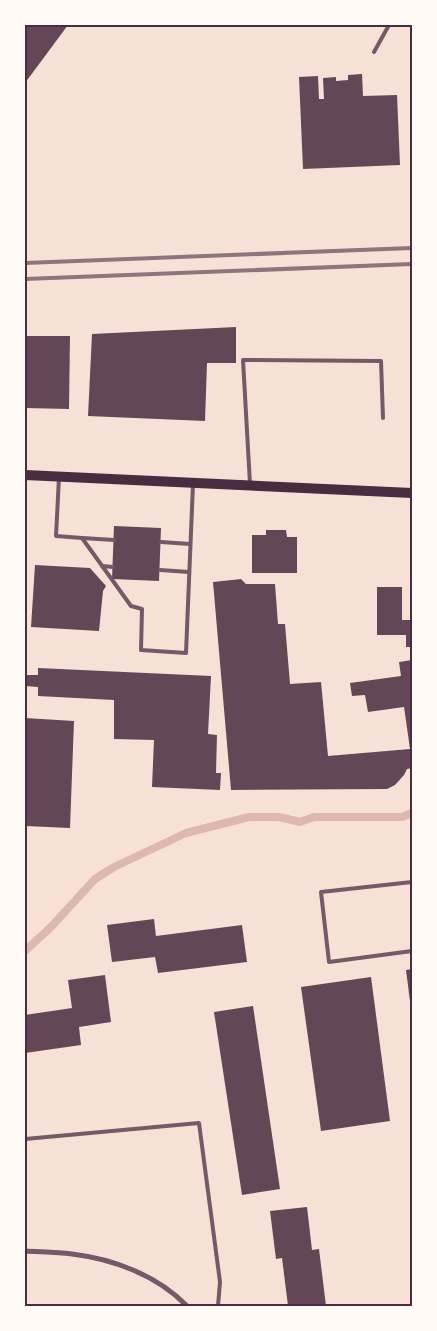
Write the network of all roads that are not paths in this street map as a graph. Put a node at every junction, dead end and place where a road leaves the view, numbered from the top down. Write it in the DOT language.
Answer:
graph roads {
  1 [pos="389,25"];
  2 [pos="374,52"];
  3 [pos="25,146"];
  4 [pos="25,152"];
  5 [pos="383,418"];
  6 [pos="25,475"];
  7 [pos="59,477"];
  8 [pos="192,483"];
  9 [pos="250,486"];
  10 [pos="412,494"];
  11 [pos="82,538"];
  12 [pos="114,540"];
  13 [pos="161,542"];
  14 [pos="190,544"];
  15 [pos="102,566"];
  16 [pos="113,567"];
  17 [pos="160,570"];
  18 [pos="189,572"];
  19 [pos="412,882"];
  20 [pos="412,951"];
  21 [pos="25,1139"];
  22 [pos="25,1251"];
  23 [pos="186,1306"];
  24 [pos="218,1306"];
  1 -- 2 [label="lane"];
  3 -- 4 [label="lane"];
  5 -- 9 [label="lane"];
  6 -- 7 [label="main road"];
  7 -- 8 [label="main road"];
  7 -- 11 [label="lane"];
  8 -- 9 [label="main road"];
  8 -- 14 [label="lane"];
  9 -- 10 [label="main road"];
  11 -- 12 [label="lane"];
  11 -- 15 [label="lane"];
  13 -- 14 [label="lane"];
  14 -- 18 [label="lane"];
  15 -- 16 [label="lane"];
  15 -- 18 [label="lane"];
  17 -- 18 [label="lane"];
  19 -- 20 [label="lane"];
  21 -- 24 [label="lane"];
  22 -- 23 [label="street"];
}
